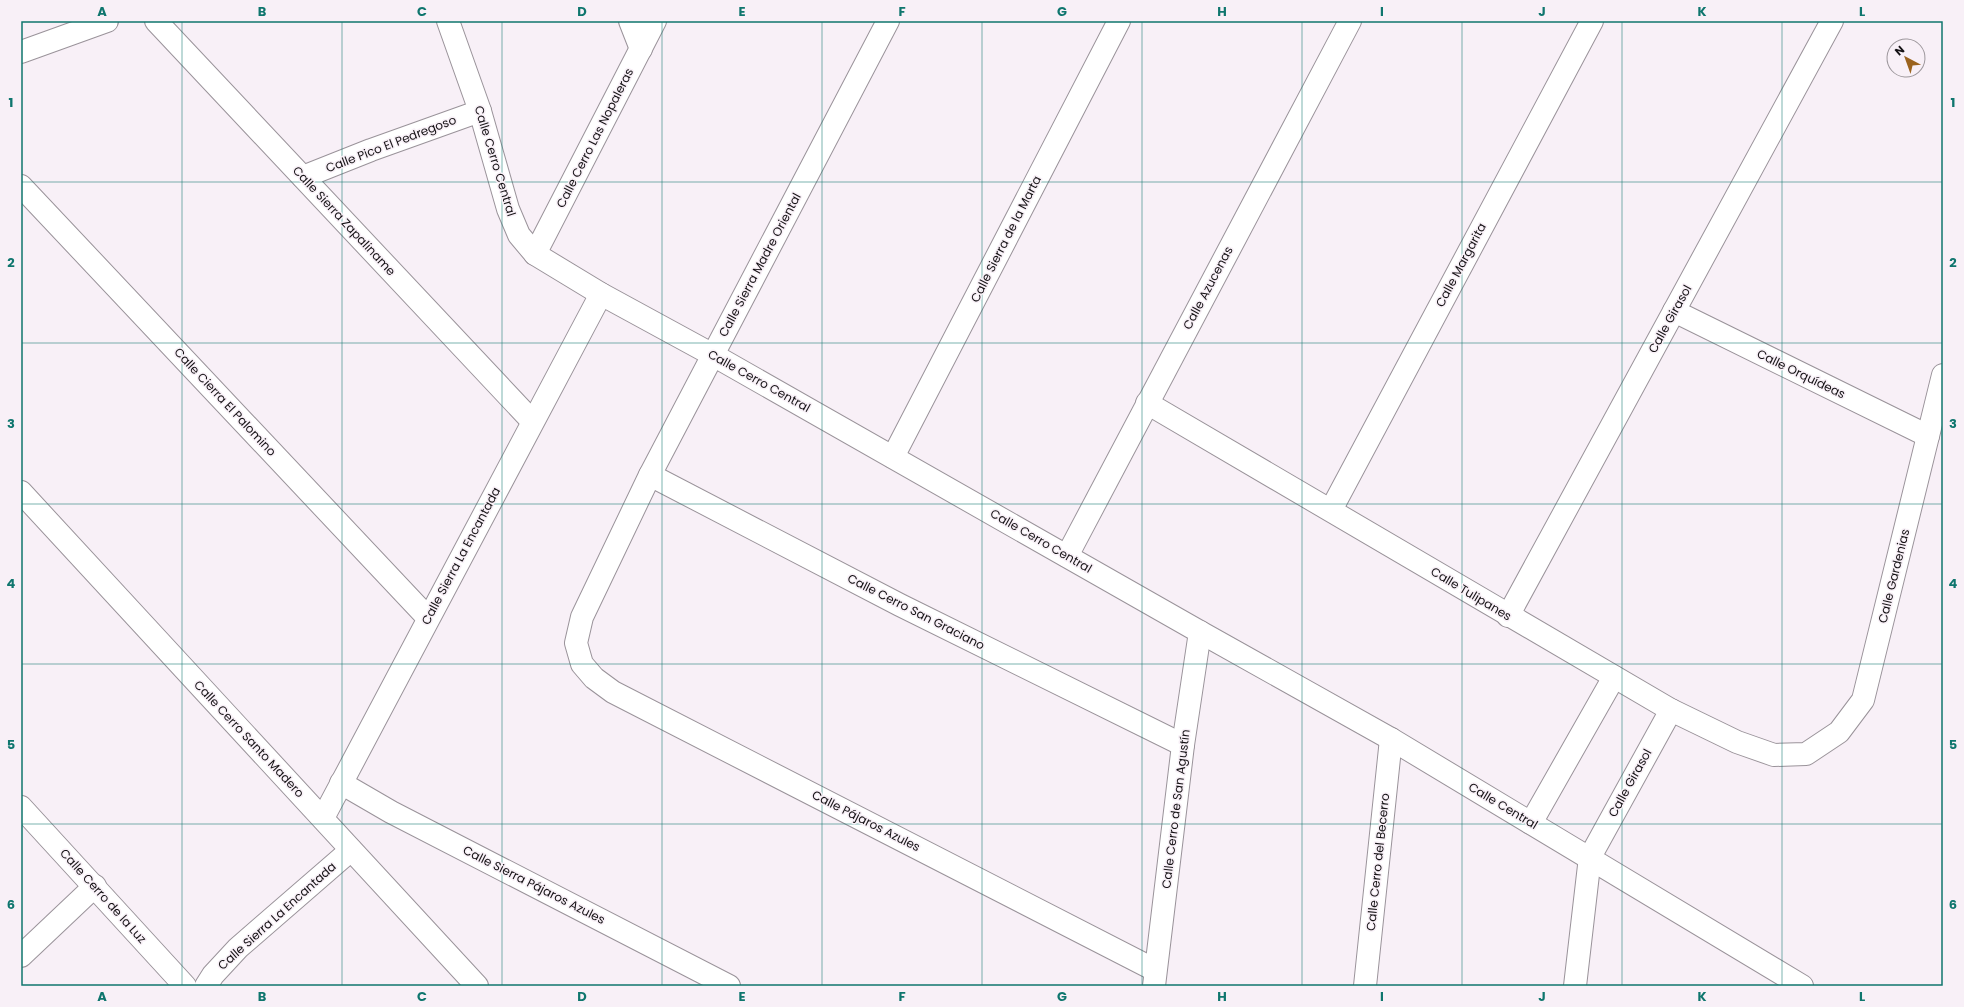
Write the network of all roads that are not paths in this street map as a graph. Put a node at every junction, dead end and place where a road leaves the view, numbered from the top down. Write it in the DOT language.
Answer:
graph roads {
  1 [pos="107,21"];
  2 [pos="156,21"];
  3 [pos="448,21"];
  4 [pos="630,21"];
  5 [pos="655,21"];
  6 [pos="888,21"];
  7 [pos="1119,21"];
  8 [pos="1350,21"];
  9 [pos="1592,21"];
  10 [pos="1832,21"];
  11 [pos="641,49"];
  12 [pos="21,52"];
  13 [pos="480,111"];
  14 [pos="303,177"];
  15 [pos="21,186"];
  16 [pos="535,254"];
  17 [pos="601,294"];
  18 [pos="1674,311"];
  19 [pos="713,355"];
  20 [pos="1943,375"];
  21 [pos="1147,403"];
  22 [pos="532,421"];
  23 [pos="1928,436"];
  24 [pos="893,457"];
  25 [pos="650,475"];
  26 [pos="21,492"];
  27 [pos="1331,510"];
  28 [pos="1067,556"];
  29 [pos="1508,616"];
  30 [pos="428,618"];
  31 [pos="1200,632"];
  32 [pos="582,664"];
  33 [pos="1614,677"];
  34 [pos="1671,710"];
  35 [pos="1391,739"];
  36 [pos="1184,745"];
  37 [pos="1806,754"];
  38 [pos="341,783"];
  39 [pos="21,807"];
  40 [pos="323,818"];
  41 [pos="1531,823"];
  42 [pos="351,850"];
  43 [pos="1590,857"];
  44 [pos="95,886"];
  45 [pos="21,956"];
  46 [pos="1154,978"];
  47 [pos="1782,980"];
  48 [pos="185,986"];
  49 [pos="206,986"];
  50 [pos="477,986"];
  51 [pos="729,986"];
  52 [pos="1365,986"];
  53 [pos="1575,986"];
  54 [pos="1802,986"];
  1 -- 12 [label="street"];
  2 -- 14 [label="street, Calle Sierra Zapaliname"];
  3 -- 13 [label="street, Calle Cerro Central"];
  4 -- 11 [label="street"];
  5 -- 11 [label="street, Calle Cerro Las Nopaleras"];
  6 -- 19 [label="street, Calle Sierra Madre Oriental"];
  7 -- 24 [label="street, Calle Sierra de la Marta"];
  8 -- 21 [label="street, Calle Azucenas"];
  9 -- 27 [label="street, Calle Margarita"];
  10 -- 18 [label="street, Calle Girasol"];
  11 -- 16 [label="street, Calle Cerro Las Nopaleras"];
  13 -- 14 [label="street, Calle Pico El Pedregoso"];
  13 -- 16 [label="street, Calle Cerro Central"];
  14 -- 22 [label="street, Calle Sierra Zapaliname"];
  15 -- 30 [label="street, Calle Cierra El Palomino"];
  16 -- 17 [label="street, Calle Cerro Central"];
  17 -- 19 [label="street, Calle Cerro Central"];
  17 -- 22 [label="street, Calle Sierra La Encantada"];
  18 -- 23 [label="street, Calle Orquídeas"];
  18 -- 29 [label="street, Calle Girasol"];
  19 -- 24 [label="street, Calle Cerro Central"];
  19 -- 25 [label="street, Calle Sierra Madre Oriental"];
  20 -- 23 [label="street, Calle Gardenias"];
  21 -- 27 [label="street, Calle Tulipanes"];
  21 -- 28 [label="street, Calle Azucenas"];
  22 -- 30 [label="street, Calle Sierra La Encantada"];
  23 -- 37 [label="street, Calle Gardenias"];
  24 -- 28 [label="street, Calle Cerro Central"];
  25 -- 32 [label="street, Calle Sierra Madre Oriental"];
  25 -- 36 [label="street, Calle Cerro San Graciano"];
  26 -- 40 [label="street, Calle Cerro Santo Madero"];
  27 -- 29 [label="street, Calle Tulipanes"];
  28 -- 31 [label="street, Calle Cerro Central"];
  29 -- 33 [label="street, Calle Tulipanes"];
  30 -- 38 [label="street, Calle Sierra La Encantada"];
  31 -- 35 [label="street, Calle Central"];
  31 -- 36 [label="street, Calle Cerro de San Agustín"];
  32 -- 46 [label="street, Calle Pájaros Azules"];
  33 -- 34 [label="street, Calle Tulipanes"];
  33 -- 41 [label="street"];
  34 -- 37 [label="street, Calle Tulipanes"];
  34 -- 43 [label="street, Calle Girasol"];
  35 -- 41 [label="street, Calle Central"];
  35 -- 52 [label="street, Calle Cerro del Becerro"];
  36 -- 46 [label="street, Calle Cerro de San Agustín"];
  38 -- 40 [label="street, Calle Sierra La Encantada"];
  38 -- 51 [label="street, Calle Sierra Pájaros Azules"];
  39 -- 44 [label="street, Calle Cerro de la Luz"];
  40 -- 42 [label="street, Calle Cerro Santo Madero"];
  41 -- 43 [label="street, Calle Central"];
  42 -- 49 [label="street, Calle Sierra La Encantada"];
  42 -- 50 [label="street, Calle Cerro Santo Madero"];
  43 -- 47 [label="street, Calle Central"];
  43 -- 53 [label="street"];
  44 -- 45 [label="street"];
  44 -- 48 [label="street, Calle Cerro de la Luz"];
  47 -- 54 [label="street, Calle Central"];
}
